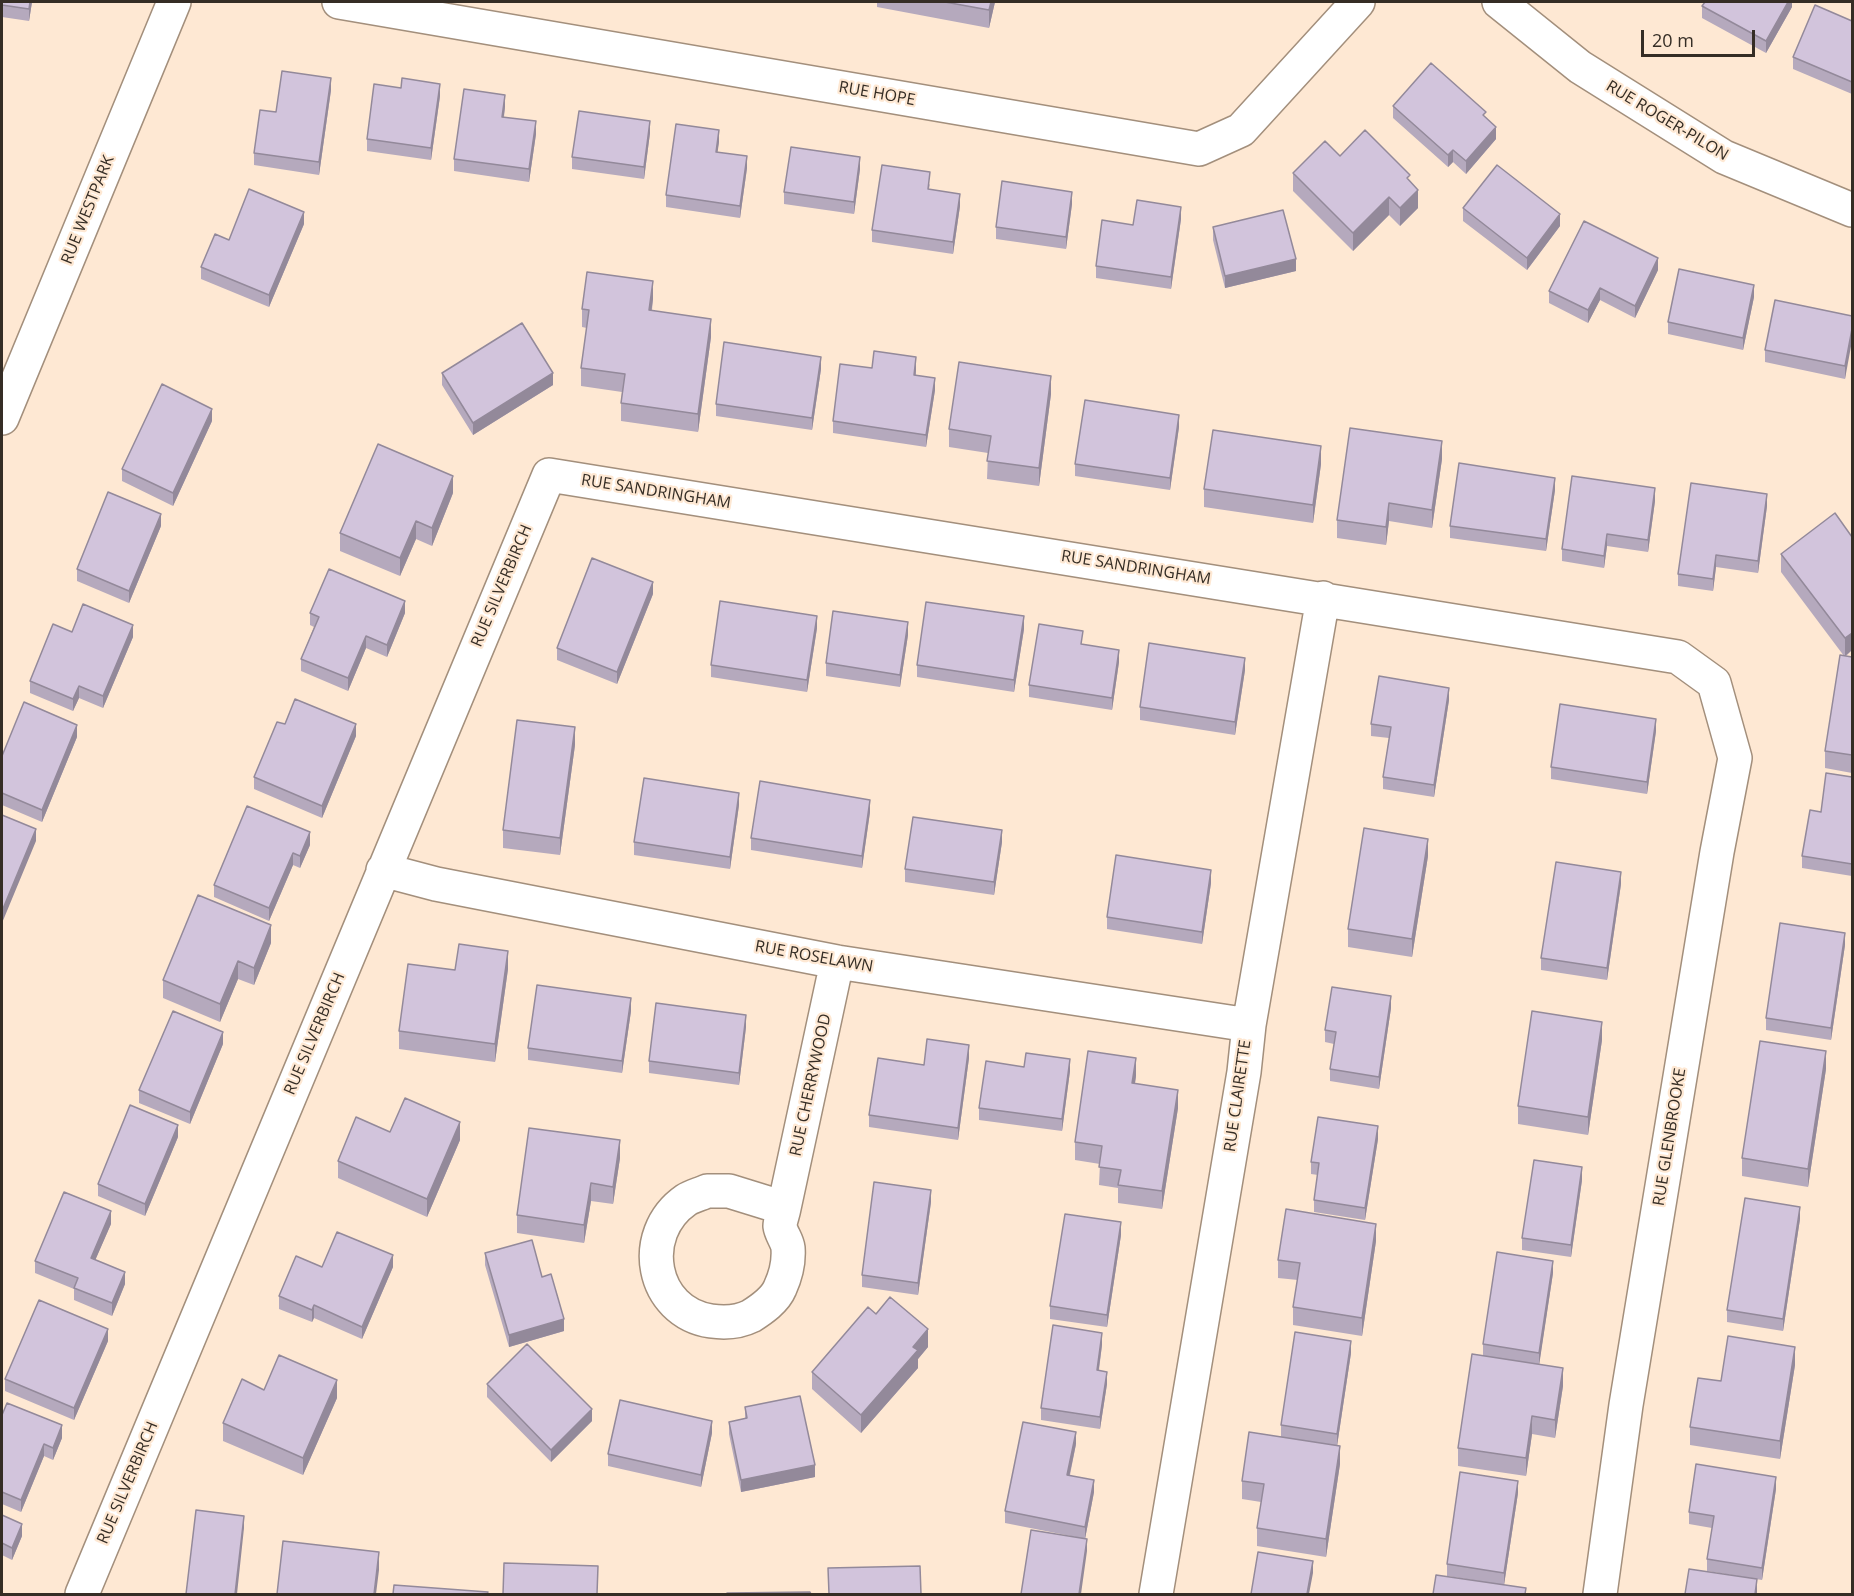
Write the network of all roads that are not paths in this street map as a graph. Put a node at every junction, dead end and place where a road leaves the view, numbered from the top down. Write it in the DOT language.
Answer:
graph roads {
  1 [pos="174,2"];
  2 [pos="339,2"];
  3 [pos="1358,2"];
  4 [pos="1499,2"];
  5 [pos="1852,210"];
  6 [pos="2,418"];
  7 [pos="549,475"];
  8 [pos="1323,598"];
  9 [pos="1714,683"];
  10 [pos="383,870"];
  11 [pos="837,962"];
  12 [pos="1249,1025"];
  13 [pos="784,1208"];
  14 [pos="82,1594"];
  15 [pos="1156,1594"];
  16 [pos="1600,1594"];
  1 -- 6 [label="street, RUE WESTPARK"];
  2 -- 3 [label="street, RUE HOPE"];
  4 -- 5 [label="street, RUE ROGER-PILON"];
  7 -- 8 [label="street, RUE SANDRINGHAM"];
  7 -- 10 [label="street, RUE SILVERBIRCH"];
  8 -- 9 [label="street, RUE SANDRINGHAM"];
  8 -- 12 [label="street, RUE CLAIRETTE"];
  9 -- 16 [label="street, RUE GLENBROOKE"];
  10 -- 11 [label="street, RUE ROSELAWN"];
  10 -- 14 [label="street, RUE SILVERBIRCH"];
  11 -- 12 [label="street, RUE ROSELAWN"];
  11 -- 13 [label="street, RUE CHERRYWOOD"];
  12 -- 15 [label="street, RUE CLAIRETTE"];
  13 -- 13 [label="street, RUE CHERRYWOOD"];
}
